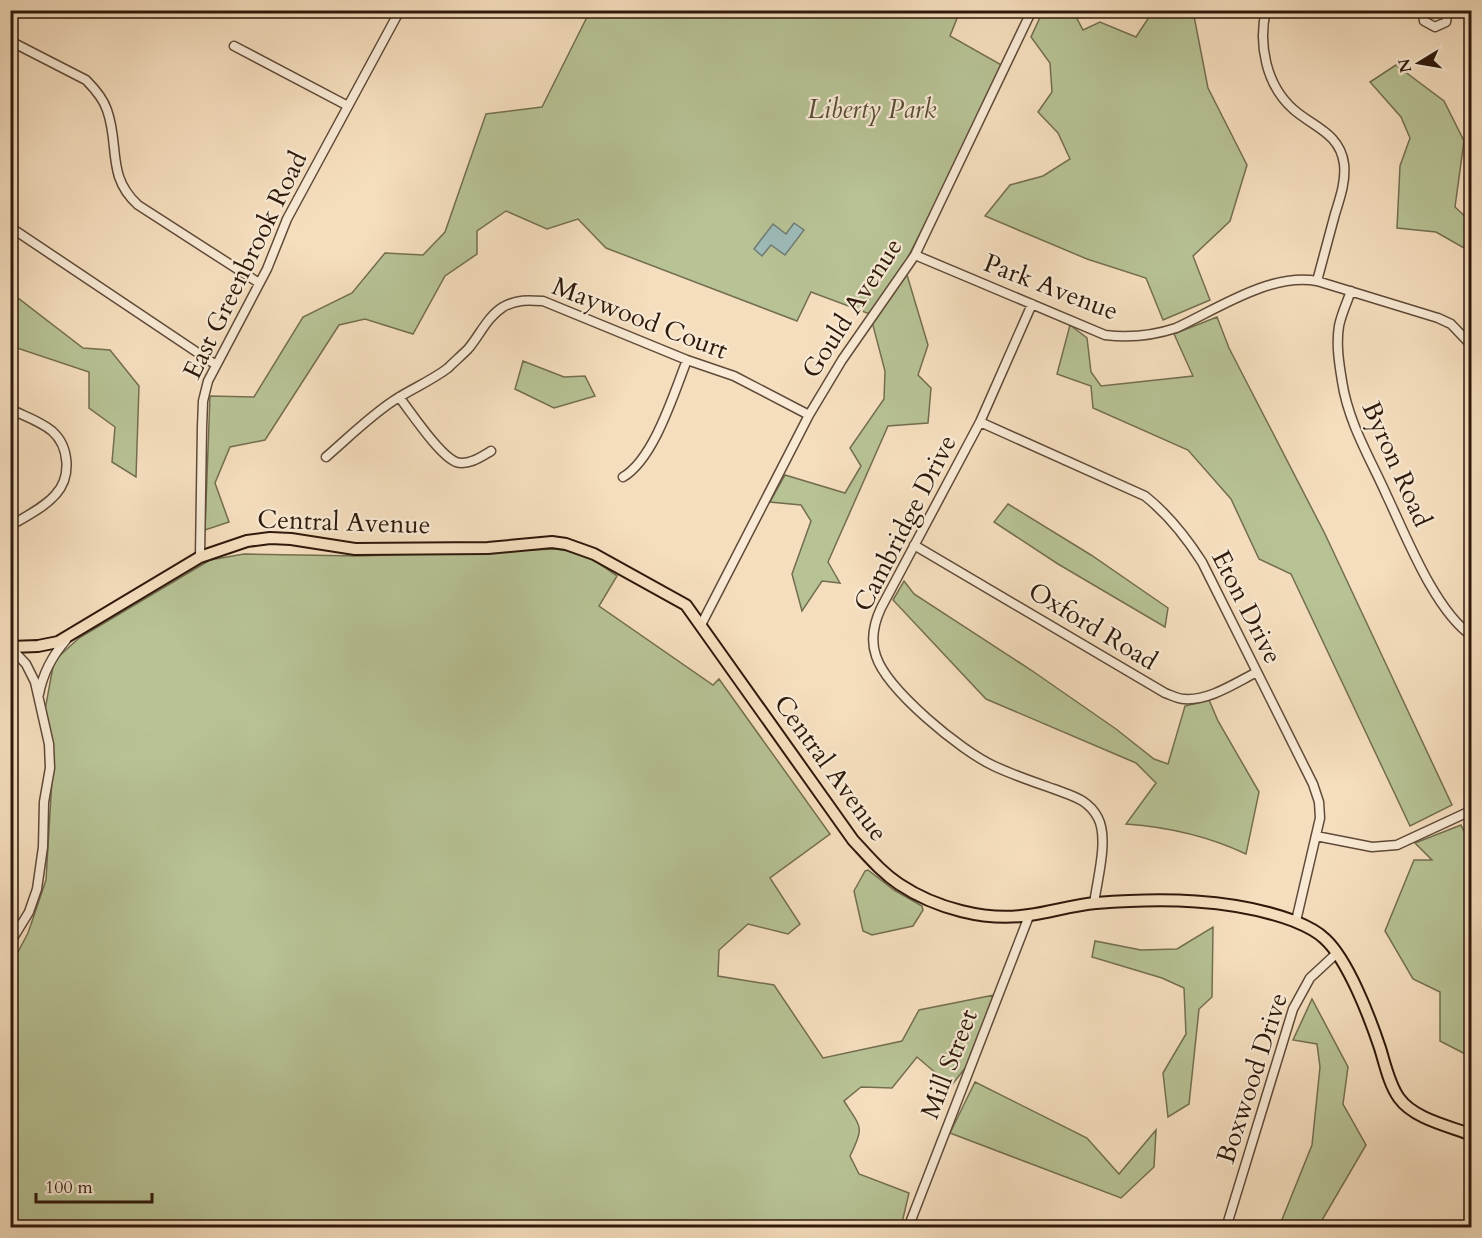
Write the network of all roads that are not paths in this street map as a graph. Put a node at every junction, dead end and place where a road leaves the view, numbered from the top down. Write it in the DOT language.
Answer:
graph roads {
  1 [pos="400,10"];
  2 [pos="1032,10"];
  3 [pos="1266,10"];
  4 [pos="1422,10"];
  5 [pos="1448,10"];
  6 [pos="10,41"];
  7 [pos="234,46"];
  8 [pos="348,106"];
  9 [pos="10,227"];
  10 [pos="915,255"];
  11 [pos="1317,281"];
  12 [pos="259,283"];
  13 [pos="1351,291"];
  14 [pos="1032,304"];
  15 [pos="1472,346"];
  16 [pos="687,360"];
  17 [pos="216,365"];
  18 [pos="399,397"];
  19 [pos="10,409"];
  20 [pos="808,415"];
  21 [pos="980,422"];
  22 [pos="491,451"];
  23 [pos="326,457"];
  24 [pos="623,477"];
  25 [pos="10,526"];
  26 [pos="914,545"];
  27 [pos="200,557"];
  28 [pos="701,625"];
  29 [pos="1472,636"];
  30 [pos="69,637"];
  31 [pos="10,647"];
  32 [pos="1257,672"];
  33 [pos="39,699"];
  34 [pos="1472,808"];
  35 [pos="1316,836"];
  36 [pos="1094,904"];
  37 [pos="1029,916"];
  38 [pos="1296,921"];
  39 [pos="10,943"];
  40 [pos="1337,953"];
  41 [pos="1472,1135"];
  42 [pos="908,1227"];
  43 [pos="1226,1227"];
  1 -- 8 [label="street, East Greenbrook Road"];
  2 -- 10 [label="street, Gould Avenue"];
  3 -- 11 [label="street"];
  4 -- 5 [label="street"];
  6 -- 12 [label="street"];
  7 -- 8 [label="street"];
  8 -- 12 [label="street, East Greenbrook Road"];
  9 -- 17 [label="street"];
  10 -- 14 [label="street, Park Avenue"];
  10 -- 20 [label="street, Gould Avenue"];
  11 -- 13 [label="street, Park Avenue"];
  11 -- 14 [label="street, Park Avenue"];
  12 -- 17 [label="street, East Greenbrook Road"];
  13 -- 15 [label="street, Park Avenue"];
  13 -- 29 [label="street, Byron Road"];
  14 -- 21 [label="street, Cambridge Drive"];
  16 -- 18 [label="street, Maywood Court"];
  16 -- 20 [label="street, Maywood Court"];
  16 -- 24 [label="street"];
  17 -- 27 [label="street, East Greenbrook Road"];
  18 -- 22 [label="street"];
  18 -- 23 [label="street, Maywood Court"];
  19 -- 25 [label="street"];
  20 -- 28 [label="street, Gould Avenue"];
  21 -- 26 [label="street, Cambridge Drive"];
  21 -- 32 [label="street, Eton Drive"];
  26 -- 32 [label="street, Oxford Road"];
  26 -- 36 [label="street, Cambridge Drive"];
  27 -- 28 [label="main road, Central Avenue"];
  27 -- 30 [label="main road, Central Avenue"];
  28 -- 37 [label="main road, Central Avenue"];
  30 -- 31 [label="main road, Central Avenue"];
  30 -- 33 [label="street"];
  31 -- 33 [label="street"];
  32 -- 35 [label="street, Eton Drive"];
  33 -- 39 [label="street"];
  34 -- 35 [label="street"];
  35 -- 38 [label="street, Eton Drive"];
  36 -- 37 [label="main road, Central Avenue"];
  36 -- 38 [label="main road, Central Avenue"];
  37 -- 42 [label="street, Mill Street"];
  38 -- 40 [label="main road, Central Avenue"];
  40 -- 41 [label="main road, Central Avenue"];
  40 -- 43 [label="street, Boxwood Drive"];
}
